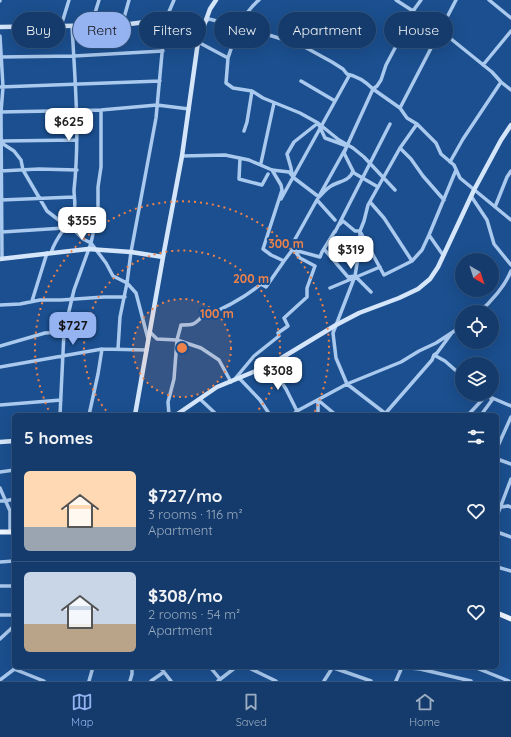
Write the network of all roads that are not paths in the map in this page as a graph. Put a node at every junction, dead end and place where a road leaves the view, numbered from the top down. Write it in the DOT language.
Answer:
graph roads {
  1 [pos="69,0"];
  2 [pos="99,0"];
  3 [pos="129,0"];
  4 [pos="174,0"];
  5 [pos="216,0"];
  6 [pos="259,0"];
  7 [pos="396,0"];
  8 [pos="421,0"];
  9 [pos="456,0"];
  10 [pos="490,0"];
  11 [pos="413,11"];
  12 [pos="95,12"];
  13 [pos="126,12"];
  14 [pos="169,12"];
  15 [pos="248,12"];
  16 [pos="450,12"];
  17 [pos="65,13"];
  18 [pos="206,18"];
  19 [pos="511,18"];
  20 [pos="65,26"];
  21 [pos="72,26"];
  22 [pos="0,27"];
  23 [pos="12,27"];
  24 [pos="511,31"];
  25 [pos="0,36"];
  26 [pos="270,36"];
  27 [pos="453,39"];
  28 [pos="206,46"];
  29 [pos="162,48"];
  30 [pos="197,48"];
  31 [pos="232,48"];
  32 [pos="432,48"];
  33 [pos="162,51"];
  34 [pos="74,56"];
  35 [pos="0,57"];
  36 [pos="228,58"];
  37 [pos="483,65"];
  38 [pos="349,76"];
  39 [pos="160,81"];
  40 [pos="301,81"];
  41 [pos="501,82"];
  42 [pos="75,85"];
  43 [pos="2,87"];
  44 [pos="373,89"];
  45 [pos="511,90"];
  46 [pos="252,91"];
  47 [pos="335,101"];
  48 [pos="274,103"];
  49 [pos="157,105"];
  50 [pos="400,108"];
  51 [pos="189,109"];
  52 [pos="77,110"];
  53 [pos="101,110"];
  54 [pos="1,112"];
  55 [pos="318,123"];
  56 [pos="390,124"];
  57 [pos="417,124"];
  58 [pos="511,125"];
  59 [pos="244,131"];
  60 [pos="77,140"];
  61 [pos="1,142"];
  62 [pos="347,146"];
  63 [pos="400,148"];
  64 [pos="182,156"];
  65 [pos="240,158"];
  66 [pos="450,162"];
  67 [pos="261,163"];
  68 [pos="23,170"];
  69 [pos="77,170"];
  70 [pos="272,170"];
  71 [pos="456,170"];
  72 [pos="0,171"];
  73 [pos="511,171"];
  74 [pos="354,173"];
  75 [pos="268,174"];
  76 [pos="292,175"];
  77 [pos="378,187"];
  78 [pos="395,190"];
  79 [pos="474,190"];
  80 [pos="471,196"];
  81 [pos="74,197"];
  82 [pos="40,198"];
  83 [pos="1,200"];
  84 [pos="317,200"];
  85 [pos="444,200"];
  86 [pos="370,202"];
  87 [pos="277,206"];
  88 [pos="495,207"];
  89 [pos="335,220"];
  90 [pos="511,220"];
  91 [pos="66,227"];
  92 [pos="360,231"];
  93 [pos="2,232"];
  94 [pos="335,232"];
  95 [pos="429,235"];
  96 [pos="294,241"];
  97 [pos="91,243"];
  98 [pos="88,249"];
  99 [pos="96,249"];
  100 [pos="324,249"];
  101 [pos="293,250"];
  102 [pos="131,252"];
  103 [pos="49,253"];
  104 [pos="444,255"];
  105 [pos="163,257"];
  106 [pos="320,257"];
  107 [pos="1,259"];
  108 [pos="284,261"];
  109 [pos="412,261"];
  110 [pos="511,264"];
  111 [pos="315,266"];
  112 [pos="380,267"];
  113 [pos="511,272"];
  114 [pos="355,276"];
  115 [pos="127,284"];
  116 [pos="330,288"];
  117 [pos="371,292"];
  118 [pos="125,297"];
  119 [pos="72,299"];
  120 [pos="32,301"];
  121 [pos="0,305"];
  122 [pos="486,305"];
  123 [pos="336,325"];
  124 [pos="64,332"];
  125 [pos="150,332"];
  126 [pos="453,332"];
  127 [pos="149,340"];
  128 [pos="177,340"];
  129 [pos="0,346"];
  130 [pos="102,349"];
  131 [pos="118,349"];
  132 [pos="147,350"];
  133 [pos="434,355"];
  134 [pos="63,357"];
  135 [pos="270,365"];
  136 [pos="0,367"];
  137 [pos="455,370"];
  138 [pos="239,378"];
  139 [pos="232,381"];
  140 [pos="347,384"];
  141 [pos="200,399"];
  142 [pos="61,400"];
  143 [pos="318,400"];
  144 [pos="481,401"];
  145 [pos="491,401"];
  146 [pos="499,401"];
  147 [pos="0,405"];
  148 [pos="511,406"];
  149 [pos="297,411"];
  150 [pos="60,413"];
  151 [pos="89,413"];
  152 [pos="135,413"];
  153 [pos="169,413"];
  154 [pos="179,413"];
  155 [pos="215,413"];
  156 [pos="269,413"];
  157 [pos="294,413"];
  158 [pos="318,413"];
  159 [pos="334,413"];
  160 [pos="384,413"];
  161 [pos="386,413"];
  162 [pos="470,413"];
  163 [pos="482,413"];
  164 [pos="511,417"];
  165 [pos="12,441"];
  166 [pos="0,442"];
  167 [pos="499,444"];
  168 [pos="499,459"];
  169 [pos="511,464"];
  170 [pos="12,470"];
  171 [pos="0,472"];
  172 [pos="511,479"];
  173 [pos="0,488"];
  174 [pos="12,499"];
  175 [pos="0,501"];
  176 [pos="5,501"];
  177 [pos="8,506"];
  178 [pos="12,507"];
  179 [pos="501,507"];
  180 [pos="511,507"];
  181 [pos="499,512"];
  182 [pos="0,532"];
  183 [pos="12,532"];
  184 [pos="499,533"];
  185 [pos="511,537"];
  186 [pos="12,561"];
  187 [pos="0,562"];
  188 [pos="499,568"];
  189 [pos="511,571"];
  190 [pos="0,586"];
  191 [pos="12,586"];
  192 [pos="499,614"];
  193 [pos="0,615"];
  194 [pos="12,615"];
  195 [pos="511,619"];
  196 [pos="12,628"];
  197 [pos="0,639"];
  198 [pos="15,669"];
  199 [pos="18,669"];
  200 [pos="92,669"];
  201 [pos="132,669"];
  202 [pos="162,669"];
  203 [pos="211,669"];
  204 [pos="233,669"];
  205 [pos="251,669"];
  206 [pos="331,669"];
  207 [pos="337,669"];
  208 [pos="400,669"];
  209 [pos="420,669"];
  210 [pos="479,669"];
  211 [pos="164,672"];
  212 [pos="0,680"];
  213 [pos="219,680"];
  214 [pos="44,681"];
  215 [pos="88,681"];
  216 [pos="131,681"];
  217 [pos="151,681"];
  218 [pos="171,681"];
  219 [pos="276,681"];
  220 [pos="324,681"];
  221 [pos="371,681"];
  222 [pos="396,681"];
  223 [pos="470,681"];
  224 [pos="509,681"];
  1 -- 17 [label="street"];
  2 -- 12 [label="street"];
  3 -- 13 [label="street"];
  4 -- 14 [label="street"];
  5 -- 18 [label="street"];
  6 -- 15 [label="street"];
  7 -- 11 [label="street"];
  8 -- 11 [label="street"];
  9 -- 16 [label="street"];
  10 -- 19 [label="street"];
  11 -- 44 [label="street"];
  20 -- 21 [label="street"];
  21 -- 34 [label="street"];
  22 -- 23 [label="street"];
  24 -- 37 [label="street"];
  25 -- 35 [label="street"];
  26 -- 44 [label="street"];
  27 -- 37 [label="street"];
  28 -- 36 [label="street"];
  29 -- 33 [label="street"];
  30 -- 51 [label="street"];
  31 -- 36 [label="street"];
  32 -- 50 [label="street"];
  33 -- 34 [label="street"];
  33 -- 39 [label="street"];
  34 -- 35 [label="street"];
  34 -- 42 [label="street"];
  35 -- 43 [label="street"];
  36 -- 46 [label="street"];
  37 -- 41 [label="street"];
  38 -- 47 [label="street"];
  39 -- 42 [label="street"];
  39 -- 49 [label="street"];
  40 -- 47 [label="street"];
  41 -- 45 [label="street"];
  41 -- 66 [label="street"];
  42 -- 43 [label="street"];
  42 -- 52 [label="street"];
  43 -- 54 [label="street"];
  44 -- 50 [label="street"];
  44 -- 62 [label="street"];
  46 -- 48 [label="street"];
  46 -- 59 [label="street"];
  47 -- 87 [label="street"];
  48 -- 55 [label="street"];
  48 -- 67 [label="street"];
  49 -- 51 [label="street"];
  49 -- 53 [label="street"];
  49 -- 102 [label="street"];
  50 -- 57 [label="street"];
  51 -- 64 [label="street"];
  52 -- 53 [label="street"];
  52 -- 54 [label="street"];
  52 -- 60 [label="street"];
  53 -- 97 [label="street"];
  54 -- 61 [label="street"];
  55 -- 62 [label="street"];
  55 -- 76 [label="street"];
  55 -- 78 [label="street"];
  56 -- 94 [label="street"];
  57 -- 63 [label="street"];
  57 -- 66 [label="street"];
  58 -- 79 [label="street"];
  60 -- 61 [label="street"];
  60 -- 69 [label="street"];
  61 -- 68 [label="street"];
  61 -- 72 [label="street"];
  62 -- 74 [label="street"];
  62 -- 84 [label="street"];
  63 -- 77 [label="street"];
  63 -- 85 [label="street"];
  64 -- 65 [label="street"];
  64 -- 105 [label="street"];
  65 -- 70 [label="street"];
  65 -- 75 [label="street"];
  66 -- 71 [label="street"];
  68 -- 69 [label="street"];
  68 -- 72 [label="street"];
  68 -- 82 [label="street"];
  69 -- 81 [label="street"];
  70 -- 76 [label="street"];
  70 -- 87 [label="street"];
  71 -- 79 [label="street"];
  71 -- 85 [label="street"];
  72 -- 83 [label="street"];
  73 -- 88 [label="street"];
  74 -- 76 [label="street"];
  74 -- 77 [label="street"];
  77 -- 86 [label="street"];
  79 -- 80 [label="street"];
  79 -- 88 [label="street"];
  80 -- 104 [label="street"];
  80 -- 110 [label="street"];
  81 -- 82 [label="street"];
  81 -- 91 [label="street"];
  82 -- 83 [label="street"];
  82 -- 91 [label="street"];
  83 -- 93 [label="street"];
  84 -- 89 [label="street"];
  84 -- 96 [label="street"];
  85 -- 95 [label="street"];
  86 -- 92 [label="street"];
  86 -- 109 [label="street"];
  87 -- 108 [label="street"];
  88 -- 90 [label="street"];
  91 -- 93 [label="street"];
  91 -- 97 [label="street"];
  91 -- 103 [label="street"];
  92 -- 94 [label="street"];
  92 -- 112 [label="street"];
  92 -- 114 [label="street"];
  93 -- 107 [label="street"];
  94 -- 100 [label="street"];
  95 -- 104 [label="street"];
  95 -- 109 [label="street"];
  97 -- 98 [label="street"];
  97 -- 99 [label="street"];
  98 -- 99 [label="street"];
  98 -- 103 [label="street"];
  98 -- 119 [label="street"];
  99 -- 102 [label="street"];
  99 -- 115 [label="street"];
  100 -- 106 [label="street"];
  100 -- 114 [label="street"];
  101 -- 106 [label="street"];
  101 -- 108 [label="street"];
  101 -- 111 [label="street"];
  102 -- 105 [label="street"];
  102 -- 115 [label="street"];
  103 -- 107 [label="street"];
  103 -- 120 [label="street"];
  104 -- 123 [label="street"];
  105 -- 125 [label="street"];
  106 -- 111 [label="street"];
  108 -- 128 [label="street"];
  109 -- 112 [label="street"];
  111 -- 139 [label="street"];
  112 -- 114 [label="street"];
  113 -- 122 [label="street"];
  114 -- 116 [label="street"];
  114 -- 117 [label="street"];
  114 -- 123 [label="street"];
  115 -- 118 [label="street"];
  115 -- 127 [label="street"];
  118 -- 119 [label="street"];
  118 -- 131 [label="street"];
  119 -- 120 [label="street"];
  119 -- 124 [label="street"];
  120 -- 121 [label="street"];
  123 -- 135 [label="street"];
  123 -- 140 [label="street"];
  124 -- 129 [label="street"];
  124 -- 134 [label="street"];
  125 -- 127 [label="street"];
  125 -- 128 [label="street"];
  126 -- 133 [label="street"];
  126 -- 140 [label="street"];
  127 -- 132 [label="street"];
  128 -- 139 [label="street"];
  128 -- 153 [label="street"];
  130 -- 131 [label="street"];
  130 -- 134 [label="street"];
  130 -- 151 [label="street"];
  131 -- 132 [label="street"];
  132 -- 152 [label="street"];
  133 -- 137 [label="street"];
  133 -- 161 [label="street"];
  134 -- 136 [label="street"];
  134 -- 142 [label="street"];
  135 -- 138 [label="street"];
  135 -- 149 [label="street"];
  138 -- 139 [label="street"];
  138 -- 156 [label="street"];
  139 -- 141 [label="street"];
  140 -- 143 [label="street"];
  140 -- 160 [label="street"];
  141 -- 154 [label="street"];
  141 -- 155 [label="street"];
  142 -- 147 [label="street"];
  142 -- 150 [label="street"];
  143 -- 149 [label="street"];
  143 -- 158 [label="street"];
  143 -- 159 [label="street"];
  144 -- 162 [label="street"];
  145 -- 163 [label="street"];
  146 -- 148 [label="street"];
  149 -- 157 [label="street"];
  164 -- 167 [label="street"];
  165 -- 166 [label="street"];
  168 -- 169 [label="street"];
  170 -- 171 [label="street"];
  172 -- 179 [label="street"];
  173 -- 176 [label="street"];
  174 -- 176 [label="street"];
  175 -- 176 [label="street"];
  176 -- 177 [label="street"];
  177 -- 178 [label="street"];
  177 -- 183 [label="street"];
  179 -- 180 [label="street"];
  179 -- 181 [label="street"];
  182 -- 183 [label="main road"];
  184 -- 185 [label="street"];
  186 -- 187 [label="street"];
  188 -- 189 [label="street"];
  190 -- 191 [label="street"];
  192 -- 195 [label="main road"];
  193 -- 194 [label="street"];
  196 -- 197 [label="street"];
  198 -- 212 [label="street"];
  199 -- 214 [label="street"];
  200 -- 215 [label="street"];
  201 -- 216 [label="street"];
  202 -- 211 [label="street"];
  203 -- 213 [label="street"];
  204 -- 213 [label="street"];
  205 -- 219 [label="street"];
  206 -- 220 [label="street"];
  207 -- 221 [label="street"];
  208 -- 222 [label="street"];
  209 -- 223 [label="street"];
  210 -- 224 [label="street"];
  211 -- 217 [label="street"];
  211 -- 218 [label="street"];
}
